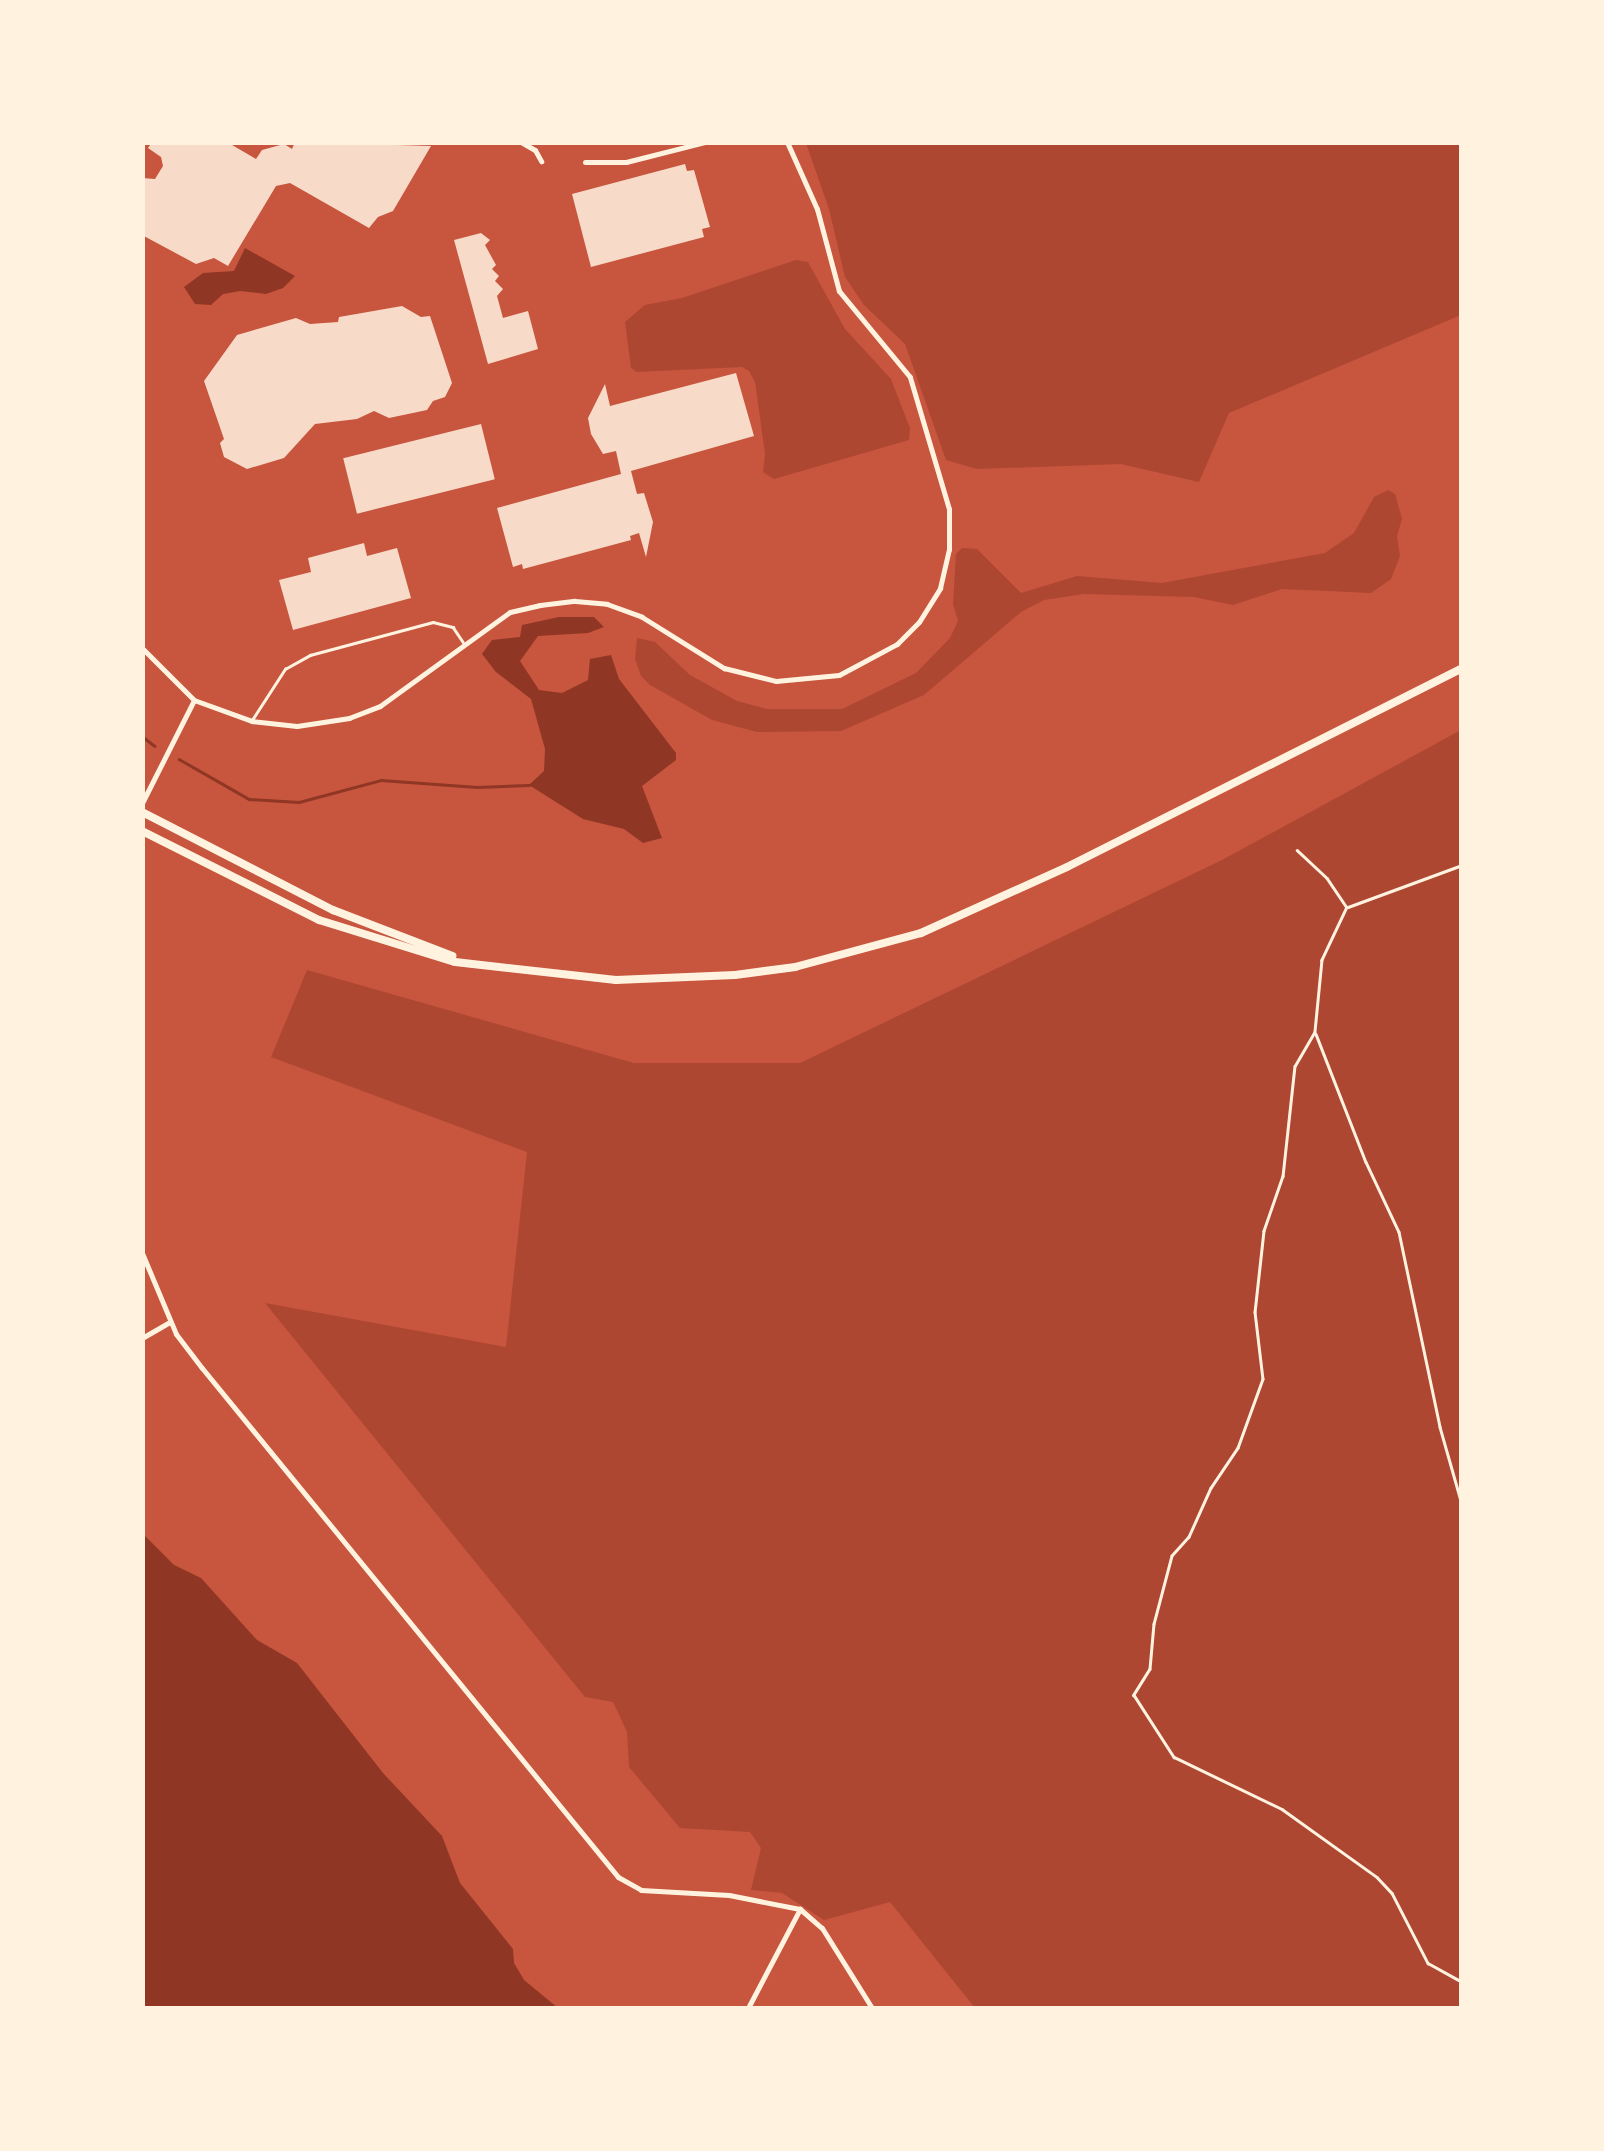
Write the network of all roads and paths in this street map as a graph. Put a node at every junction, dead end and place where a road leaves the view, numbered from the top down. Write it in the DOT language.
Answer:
graph roads {
  1 [pos="521,142"];
  2 [pos="705,142"];
  3 [pos="787,142"];
  4 [pos="541,161"];
  5 [pos="585,162"];
  6 [pos="464,644"];
  7 [pos="142,648"];
  8 [pos="1462,668"];
  9 [pos="194,700"];
  10 [pos="252,720"];
  11 [pos="142,803"];
  12 [pos="142,812"];
  13 [pos="142,831"];
  14 [pos="1297,850"];
  15 [pos="1462,865"];
  16 [pos="1347,907"];
  17 [pos="495,968"];
  18 [pos="1315,1032"];
  19 [pos="142,1253"];
  20 [pos="170,1322"];
  21 [pos="142,1338"];
  22 [pos="1462,1504"];
  23 [pos="800,1909"];
  24 [pos="1462,1982"];
  25 [pos="749,2006"];
  26 [pos="872,2008"];
  1 -- 4 [label="street"];
  2 -- 5 [label="street"];
  3 -- 6 [label="street"];
  6 -- 10 [label="street"];
  6 -- 10 [label="lane"];
  7 -- 9 [label="street"];
  8 -- 17 [label="main road"];
  9 -- 10 [label="street"];
  9 -- 11 [label="street"];
  12 -- 17 [label="main road"];
  13 -- 17 [label="main road"];
  14 -- 16 [label="path"];
  15 -- 16 [label="path"];
  16 -- 18 [label="path"];
  18 -- 22 [label="path"];
  18 -- 24 [label="path"];
  19 -- 20 [label="street"];
  20 -- 21 [label="street"];
  20 -- 23 [label="street"];
  23 -- 25 [label="street"];
  23 -- 26 [label="street"];
}
